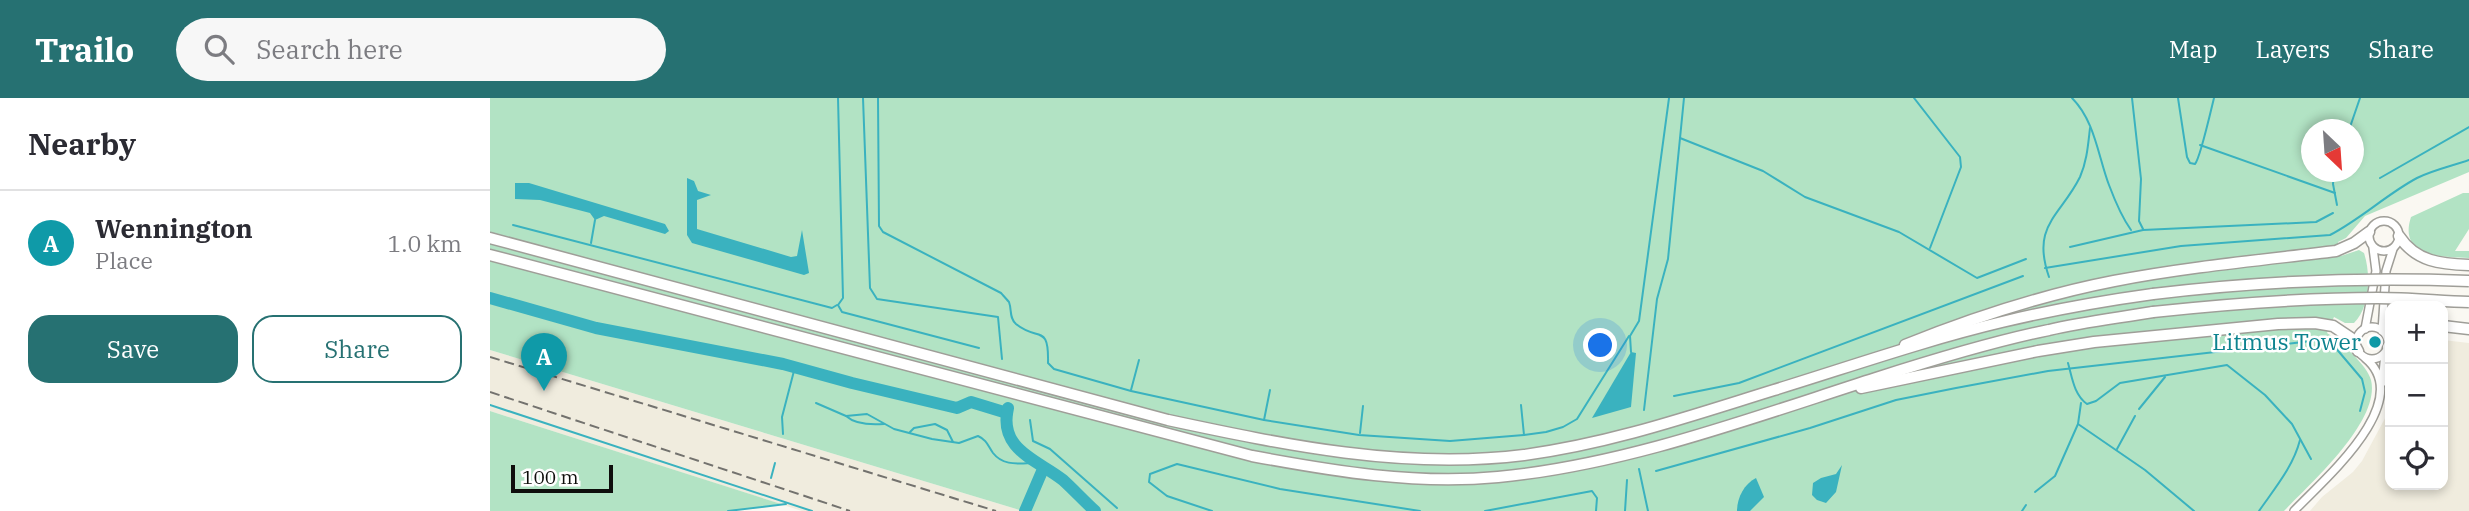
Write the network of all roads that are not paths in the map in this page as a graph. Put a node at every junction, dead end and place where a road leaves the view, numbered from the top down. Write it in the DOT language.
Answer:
graph roads {
  1 [pos="2369,232"];
  2 [pos="2399,236"];
  3 [pos="490,238"];
  4 [pos="2374,248"];
  5 [pos="2393,248"];
  6 [pos="490,255"];
  7 [pos="2469,265"];
  8 [pos="2469,281"];
  9 [pos="2469,302"];
  10 [pos="2448,327"];
  11 [pos="2365,329"];
  12 [pos="2469,329"];
  13 [pos="2382,331"];
  14 [pos="2385,335"];
  15 [pos="2385,351"];
  16 [pos="2362,354"];
  17 [pos="2385,364"];
  18 [pos="1846,368"];
  19 [pos="2379,390"];
  20 [pos="1824,395"];
  21 [pos="2294,511"];
  1 -- 2 [label="street"];
  1 -- 4 [label="street"];
  1 -- 18 [label="highway"];
  2 -- 5 [label="street"];
  2 -- 7 [label="highway"];
  3 -- 18 [label="highway"];
  4 -- 5 [label="street"];
  4 -- 11 [label="street"];
  5 -- 13 [label="street"];
  6 -- 20 [label="highway"];
  8 -- 18 [label="highway, bridge"];
  9 -- 20 [label="highway, bridge"];
  10 -- 12 [label="highway"];
  11 -- 13 [label="street"];
  11 -- 16 [label="street"];
  13 -- 14 [label="street"];
  15 -- 16 [label="street"];
  16 -- 19 [label="street"];
  16 -- 20 [label="highway"];
  17 -- 19 [label="street"];
  19 -- 21 [label="street"];
}
